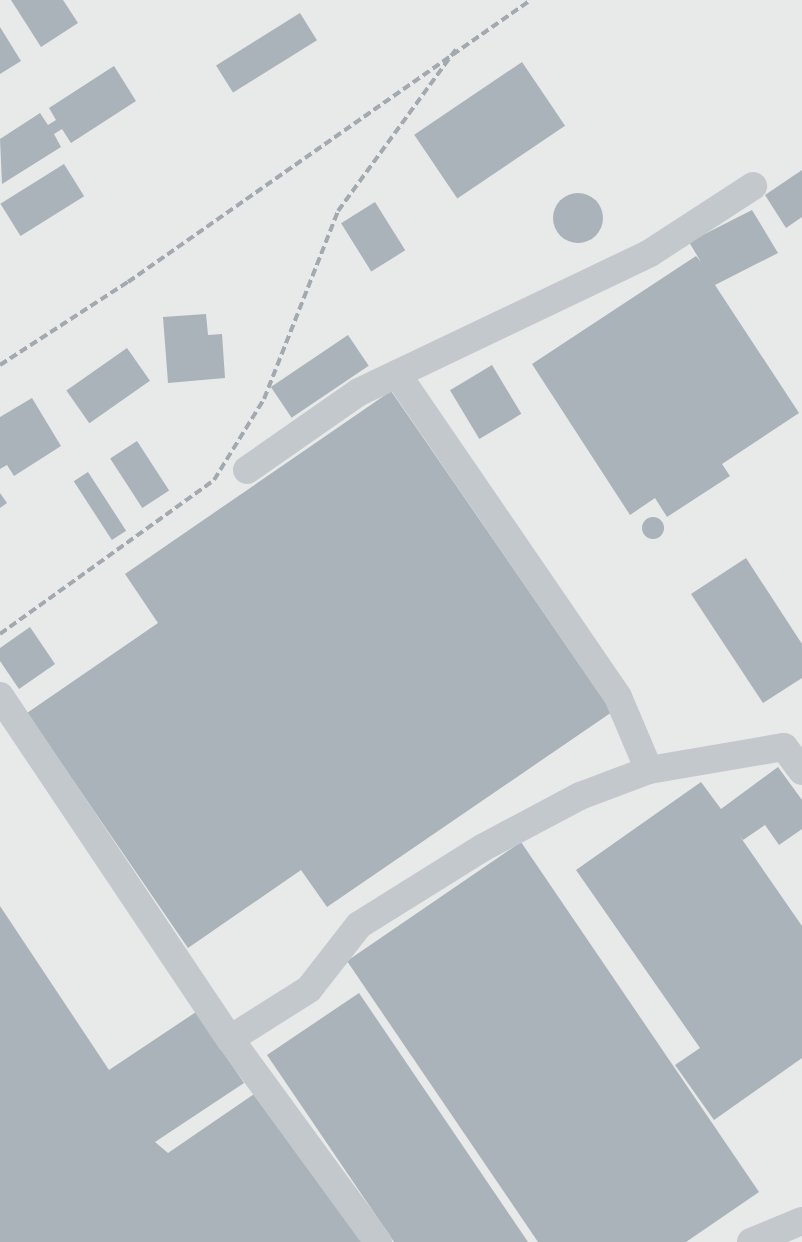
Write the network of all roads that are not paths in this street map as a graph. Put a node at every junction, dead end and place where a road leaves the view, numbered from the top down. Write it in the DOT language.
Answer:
graph roads {
  1 [pos="753,186"];
  2 [pos="397,374"];
  3 [pos="247,470"];
  4 [pos="0,696"];
  5 [pos="649,770"];
  6 [pos="802,771"];
  7 [pos="230,1039"];
  8 [pos="802,1221"];
  9 [pos="378,1242"];
  10 [pos="751,1242"];
  1 -- 2 [label="lane"];
  2 -- 3 [label="lane"];
  2 -- 5 [label="lane"];
  4 -- 7 [label="lane"];
  5 -- 6 [label="lane"];
  5 -- 7 [label="lane"];
  7 -- 9 [label="lane"];
  8 -- 10 [label="lane"];
}
